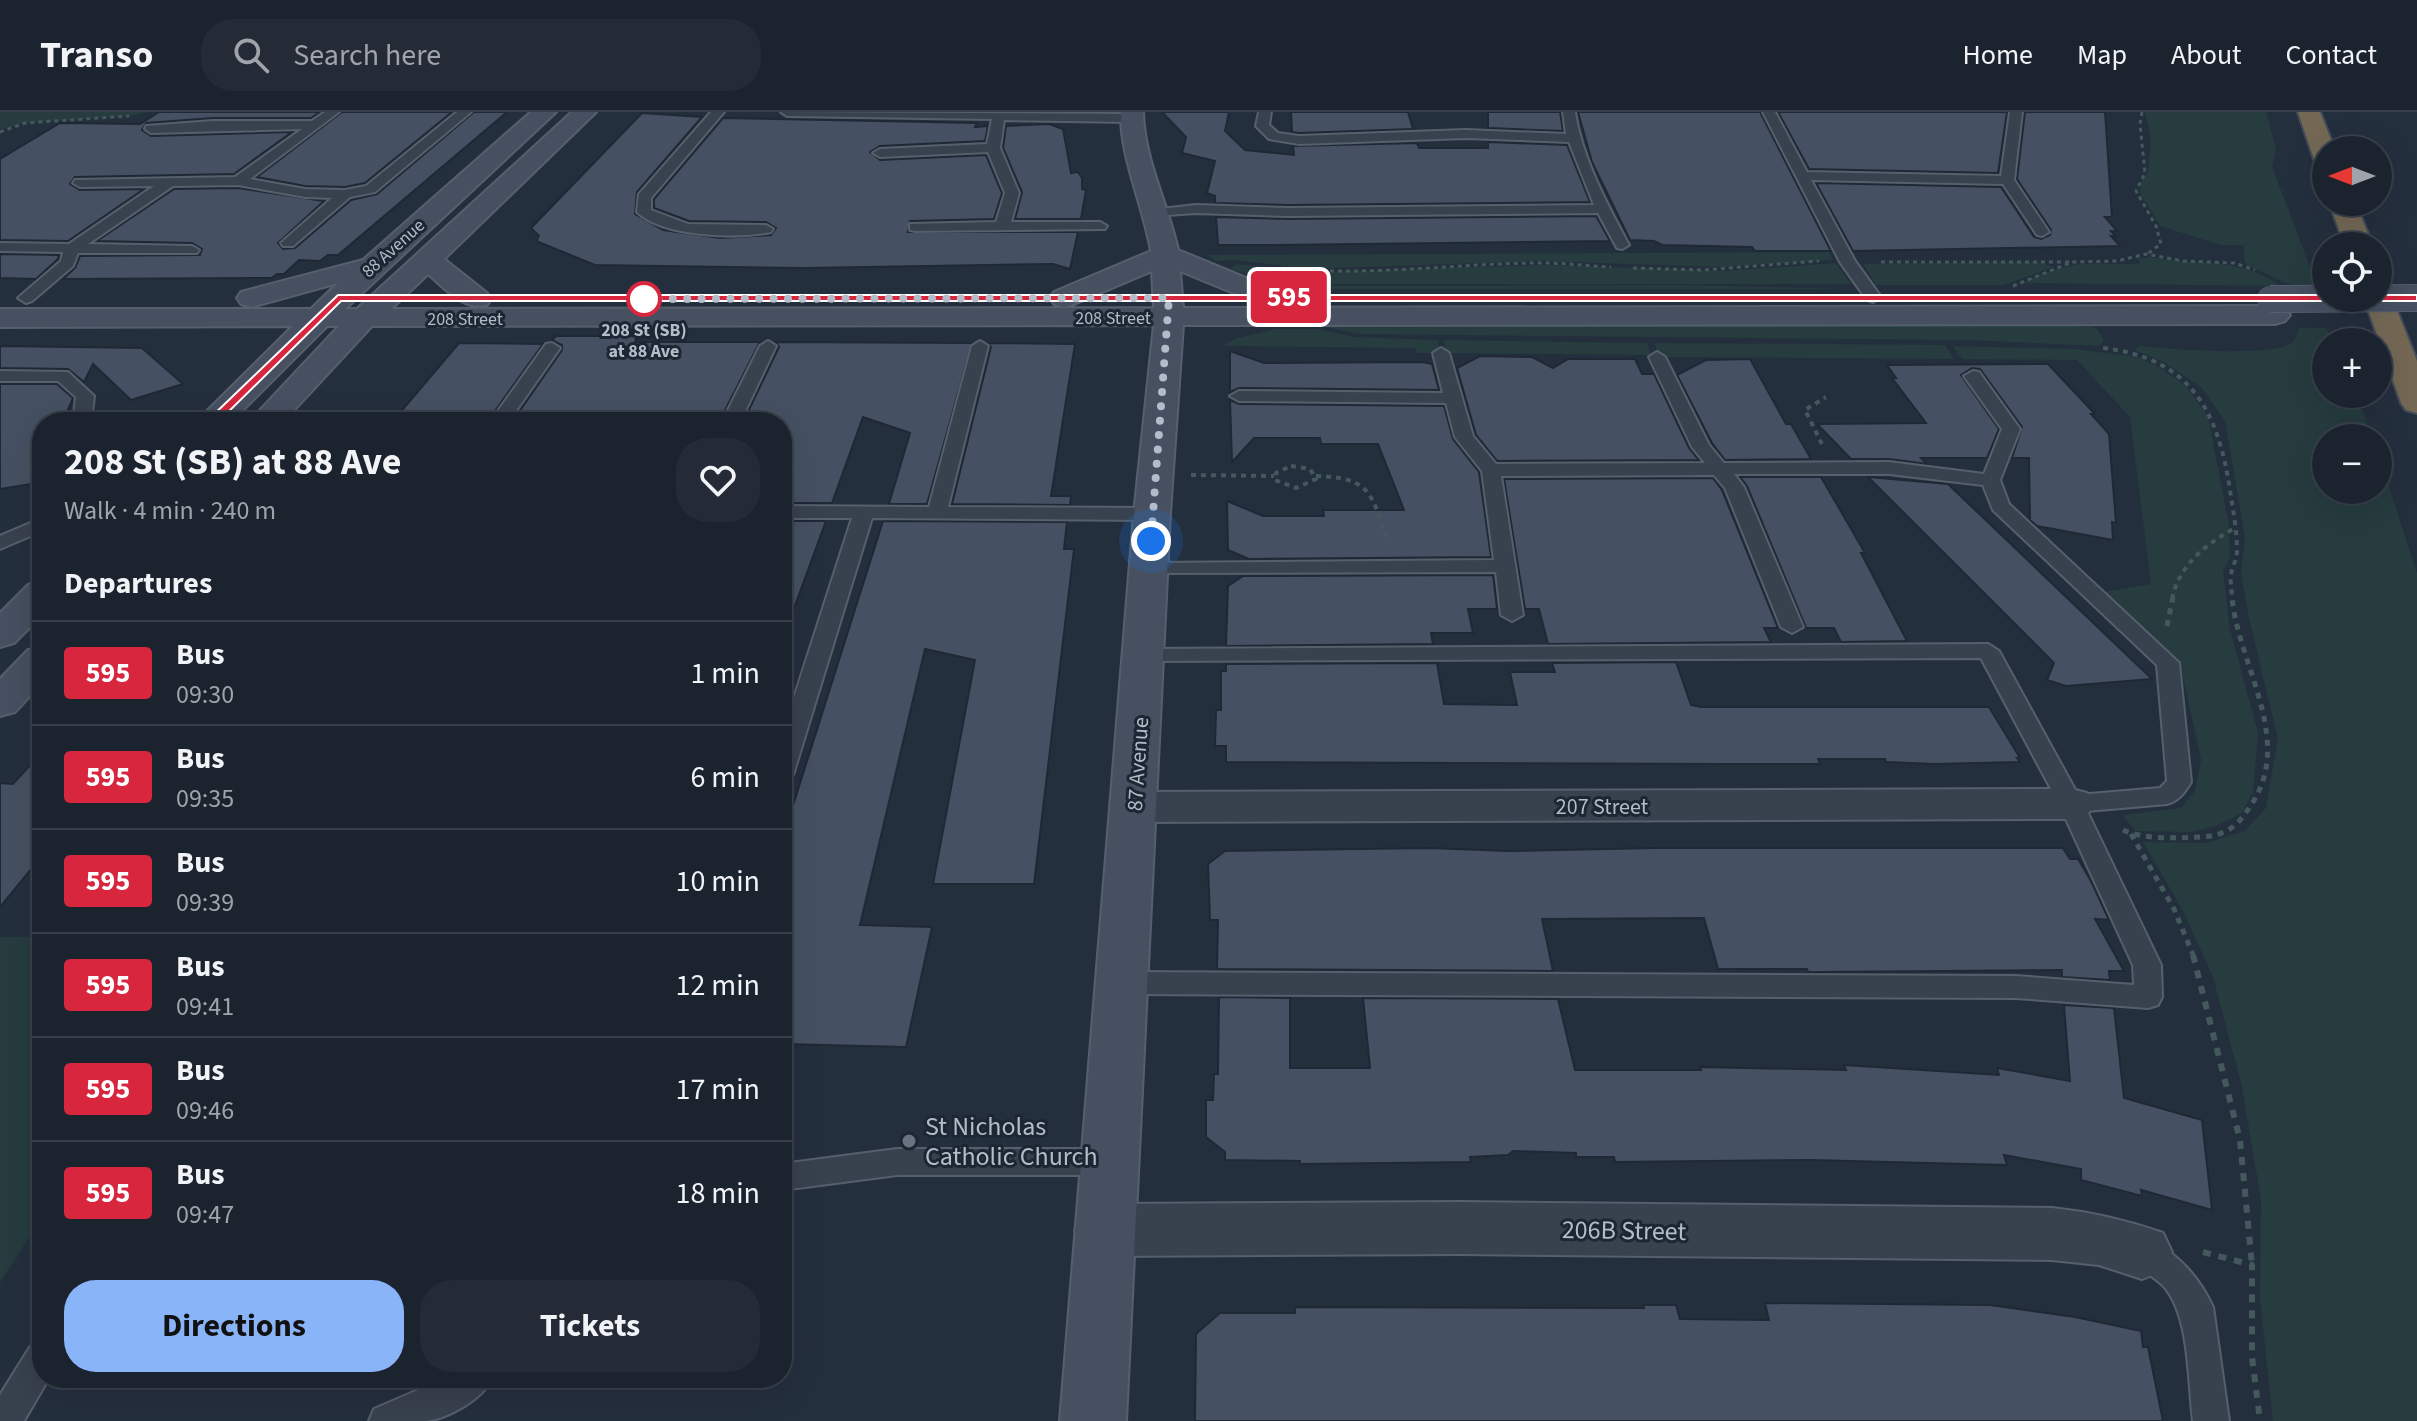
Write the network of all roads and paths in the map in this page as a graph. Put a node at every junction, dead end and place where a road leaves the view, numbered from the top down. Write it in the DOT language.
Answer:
graph roads {
  1 [pos="333,112"];
  2 [pos="465,112"];
  3 [pos="545,112"];
  4 [pos="585,112"];
  5 [pos="718,112"];
  6 [pos="787,112"];
  7 [pos="1265,112"];
  8 [pos="1569,112"];
  9 [pos="1769,112"];
  10 [pos="2016,112"];
  11 [pos="2142,112"];
  12 [pos="2309,112"];
  13 [pos="138,114"];
  14 [pos="998,114"];
  15 [pos="1131,115"];
  16 [pos="313,125"];
  17 [pos="151,129"];
  18 [pos="0,132"];
  19 [pos="2318,136"];
  20 [pos="1575,138"];
  21 [pos="993,148"];
  22 [pos="880,153"];
  23 [pos="1802,176"];
  24 [pos="2007,180"];
  25 [pos="238,181"];
  26 [pos="80,183"];
  27 [pos="168,183"];
  28 [pos="345,194"];
  29 [pos="1603,209"];
  30 [pos="1157,213"];
  31 [pos="1100,226"];
  32 [pos="915,227"];
  33 [pos="1002,227"];
  34 [pos="766,229"];
  35 [pos="2042,232"];
  36 [pos="288,243"];
  37 [pos="1622,245"];
  38 [pos="0,247"];
  39 [pos="72,248"];
  40 [pos="192,250"];
  41 [pos="2146,254"];
  42 [pos="1165,255"];
  43 [pos="427,259"];
  44 [pos="1848,262"];
  45 [pos="2072,262"];
  46 [pos="373,265"];
  47 [pos="1272,266"];
  48 [pos="1612,267"];
  49 [pos="1624,267"];
  50 [pos="2260,272"];
  51 [pos="1873,297"];
  52 [pos="13,298"];
  53 [pos="251,298"];
  54 [pos="338,298"];
  55 [pos="2023,298"];
  56 [pos="2417,298"];
  57 [pos="477,299"];
  58 [pos="2273,307"];
  59 [pos="1067,308"];
  60 [pos="1266,308"];
  61 [pos="374,309"];
  62 [pos="2383,312"];
  63 [pos="2417,314"];
  64 [pos="0,318"];
  65 [pos="212,318"];
  66 [pos="316,319"];
  67 [pos="450,319"];
  68 [pos="1155,333"];
  69 [pos="768,346"];
  70 [pos="980,346"];
  71 [pos="552,348"];
  72 [pos="1441,353"];
  73 [pos="1657,357"];
  74 [pos="325,359"];
  75 [pos="265,368"];
  76 [pos="0,376"];
  77 [pos="1973,376"];
  78 [pos="1239,396"];
  79 [pos="1826,397"];
  80 [pos="1451,398"];
  81 [pos="2417,403"];
  82 [pos="83,412"];
  83 [pos="222,412"];
  84 [pos="275,412"];
  85 [pos="506,412"];
  86 [pos="736,412"];
  87 [pos="1718,468"];
  88 [pos="1830,468"];
  89 [pos="1491,470"];
  90 [pos="1190,475"];
  91 [pos="1274,476"];
  92 [pos="1316,476"];
  93 [pos="1991,480"];
  94 [pos="792,512"];
  95 [pos="864,512"];
  96 [pos="937,513"];
  97 [pos="1152,514"];
  98 [pos="2235,528"];
  99 [pos="32,529"];
  100 [pos="0,543"];
  101 [pos="1505,566"];
  102 [pos="1393,567"];
  103 [pos="1150,569"];
  104 [pos="32,603"];
  105 [pos="1512,615"];
  106 [pos="1792,627"];
  107 [pos="0,635"];
  108 [pos="2143,640"];
  109 [pos="1144,656"];
  110 [pos="32,669"];
  111 [pos="0,703"];
  112 [pos="792,740"];
  113 [pos="2071,804"];
  114 [pos="1134,807"];
  115 [pos="2131,834"];
  116 [pos="1122,983"];
  117 [pos="1110,1162"];
  118 [pos="792,1176"];
  119 [pos="1105,1230"];
  120 [pos="2168,1251"];
  121 [pos="2252,1265"];
  122 [pos="32,1375"];
  123 [pos="461,1388"];
  124 [pos="4,1421"];
  125 [pos="387,1421"];
  126 [pos="1093,1421"];
  127 [pos="2211,1421"];
  128 [pos="2260,1421"];
  1 -- 16 [label="lane"];
  2 -- 28 [label="lane"];
  3 -- 46 [label="main road, 88 Avenue"];
  4 -- 43 [label="main road, 88 Avenue"];
  5 -- 34 [label="lane"];
  6 -- 14 [label="lane"];
  7 -- 20 [label="lane"];
  8 -- 20 [label="lane"];
  9 -- 23 [label="lane"];
  10 -- 24 [label="lane"];
  11 -- 41 [label="path"];
  12 -- 19 [label="highway"];
  13 -- 18 [label="path"];
  14 -- 15 [label="lane"];
  14 -- 21 [label="lane"];
  15 -- 30 [label="main road, 87 Avenue"];
  16 -- 17 [label="lane"];
  16 -- 25 [label="lane"];
  20 -- 29 [label="lane"];
  21 -- 22 [label="lane"];
  21 -- 33 [label="lane"];
  23 -- 24 [label="lane"];
  23 -- 44 [label="lane"];
  24 -- 35 [label="lane"];
  25 -- 27 [label="lane"];
  25 -- 28 [label="lane"];
  26 -- 27 [label="lane"];
  27 -- 39 [label="lane"];
  28 -- 36 [label="lane"];
  29 -- 30 [label="lane"];
  29 -- 37 [label="lane"];
  30 -- 42 [label="main road, 87 Avenue"];
  31 -- 33 [label="lane"];
  32 -- 33 [label="lane"];
  38 -- 39 [label="lane"];
  39 -- 40 [label="lane"];
  39 -- 52 [label="lane"];
  41 -- 45 [label="path"];
  41 -- 50 [label="path"];
  42 -- 59 [label="main road"];
  42 -- 60 [label="main road"];
  42 -- 68 [label="main road, 87 Avenue"];
  43 -- 57 [label="main road"];
  43 -- 61 [label="main road, 88 Avenue"];
  44 -- 45 [label="path"];
  44 -- 49 [label="path"];
  44 -- 51 [label="lane"];
  45 -- 55 [label="path"];
  46 -- 53 [label="main road"];
  46 -- 54 [label="main road, 88 Avenue"];
  47 -- 48 [label="path"];
  51 -- 55 [label="main road, 208 Street"];
  51 -- 60 [label="main road, 208 Street"];
  52 -- 53 [label="main road, 208 Street"];
  53 -- 54 [label="main road, 208 Street"];
  54 -- 61 [label="main road, 208 Street"];
  54 -- 66 [label="main road, 88 Avenue"];
  55 -- 58 [label="main road, 208 Street"];
  56 -- 58 [label="main road, 208 Street, bridge"];
  57 -- 59 [label="main road, 208 Street"];
  57 -- 61 [label="main road, 208 Street"];
  58 -- 60 [label="main road, 208 Street"];
  58 -- 63 [label="main road, 208 Street"];
  59 -- 67 [label="main road, 208 Street"];
  59 -- 68 [label="main road"];
  59 -- 68 [label="main road, 208 Street"];
  60 -- 68 [label="main road, 208 Street"];
  60 -- 68 [label="main road"];
  61 -- 66 [label="main road, 208 Street"];
  61 -- 67 [label="main road, 208 Street"];
  61 -- 74 [label="main road, 88 Avenue"];
  62 -- 81 [label="highway"];
  64 -- 65 [label="main road, 208 Street"];
  65 -- 66 [label="main road, 208 Street"];
  65 -- 75 [label="main road"];
  66 -- 75 [label="main road, 88 Avenue"];
  67 -- 74 [label="main road"];
  68 -- 97 [label="main road, 87 Avenue"];
  69 -- 86 [label="lane"];
  70 -- 96 [label="lane"];
  71 -- 85 [label="lane"];
  72 -- 80 [label="lane"];
  73 -- 87 [label="lane"];
  74 -- 84 [label="main road, 88 Avenue"];
  75 -- 83 [label="main road, 88 Avenue"];
  76 -- 82 [label="lane"];
  77 -- 93 [label="lane"];
  78 -- 80 [label="lane"];
  79 -- 88 [label="path"];
  80 -- 89 [label="lane"];
  87 -- 88 [label="lane"];
  87 -- 89 [label="lane"];
  87 -- 106 [label="lane"];
  88 -- 93 [label="lane"];
  89 -- 101 [label="lane"];
  90 -- 91 [label="path"];
  91 -- 92 [label="path"];
  91 -- 92 [label="path"];
  92 -- 102 [label="path"];
  93 -- 108 [label="lane"];
  94 -- 95 [label="lane"];
  95 -- 96 [label="lane"];
  95 -- 112 [label="lane"];
  96 -- 97 [label="lane"];
  97 -- 103 [label="main road, 87 Avenue"];
  98 -- 108 [label="path"];
  99 -- 100 [label="lane"];
  101 -- 102 [label="lane"];
  101 -- 105 [label="lane"];
  102 -- 103 [label="lane"];
  103 -- 109 [label="main road, 87 Avenue"];
  104 -- 107 [label="main road"];
  108 -- 113 [label="lane"];
  109 -- 113 [label="lane"];
  109 -- 114 [label="main road, 87 Avenue"];
  110 -- 111 [label="main road"];
  113 -- 114 [label="street, 207 Street"];
  113 -- 116 [label="lane"];
  114 -- 116 [label="main road, 87 Avenue"];
  115 -- 121 [label="path"];
  116 -- 117 [label="main road, 87 Avenue"];
  117 -- 118 [label="lane"];
  117 -- 119 [label="main road, 87 Avenue"];
  119 -- 120 [label="street, 206B Street"];
  119 -- 126 [label="main road, 87 Avenue"];
  120 -- 121 [label="path"];
  120 -- 127 [label="lane"];
  121 -- 128 [label="path"];
  122 -- 124 [label="lane"];
  123 -- 125 [label="lane"];
}
